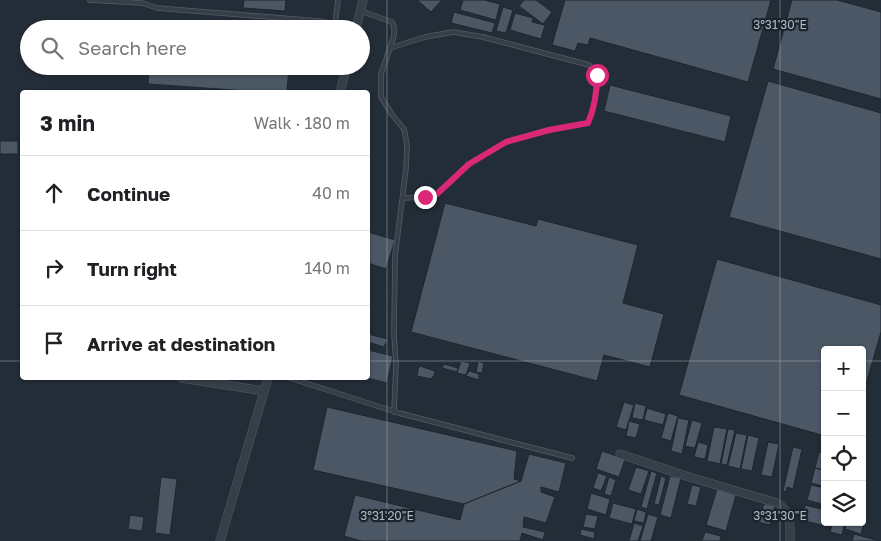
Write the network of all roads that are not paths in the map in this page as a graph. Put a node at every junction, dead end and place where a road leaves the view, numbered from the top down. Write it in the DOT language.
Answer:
graph roads {
  1 [pos="90,0"];
  2 [pos="338,0"];
  3 [pos="363,0"];
  4 [pos="360,11"];
  5 [pos="307,20"];
  6 [pos="336,20"];
  7 [pos="358,20"];
  8 [pos="390,48"];
  9 [pos="345,75"];
  10 [pos="341,90"];
  11 [pos="403,198"];
  12 [pos="194,380"];
  13 [pos="267,380"];
  14 [pos="296,380"];
  15 [pos="264,391"];
  16 [pos="394,412"];
  17 [pos="620,454"];
  18 [pos="572,458"];
  19 [pos="220,541"];
  20 [pos="790,541"];
  1 -- 5 [label="lane"];
  2 -- 6 [label="lane"];
  3 -- 4 [label="street"];
  4 -- 7 [label="street"];
  4 -- 8 [label="lane"];
  8 -- 11 [label="lane"];
  8 -- 11 [label="lane"];
  9 -- 10 [label="street"];
  11 -- 16 [label="lane"];
  12 -- 15 [label="street"];
  13 -- 15 [label="street"];
  14 -- 16 [label="lane"];
  15 -- 19 [label="street"];
  16 -- 18 [label="lane"];
  17 -- 20 [label="street"];
}
